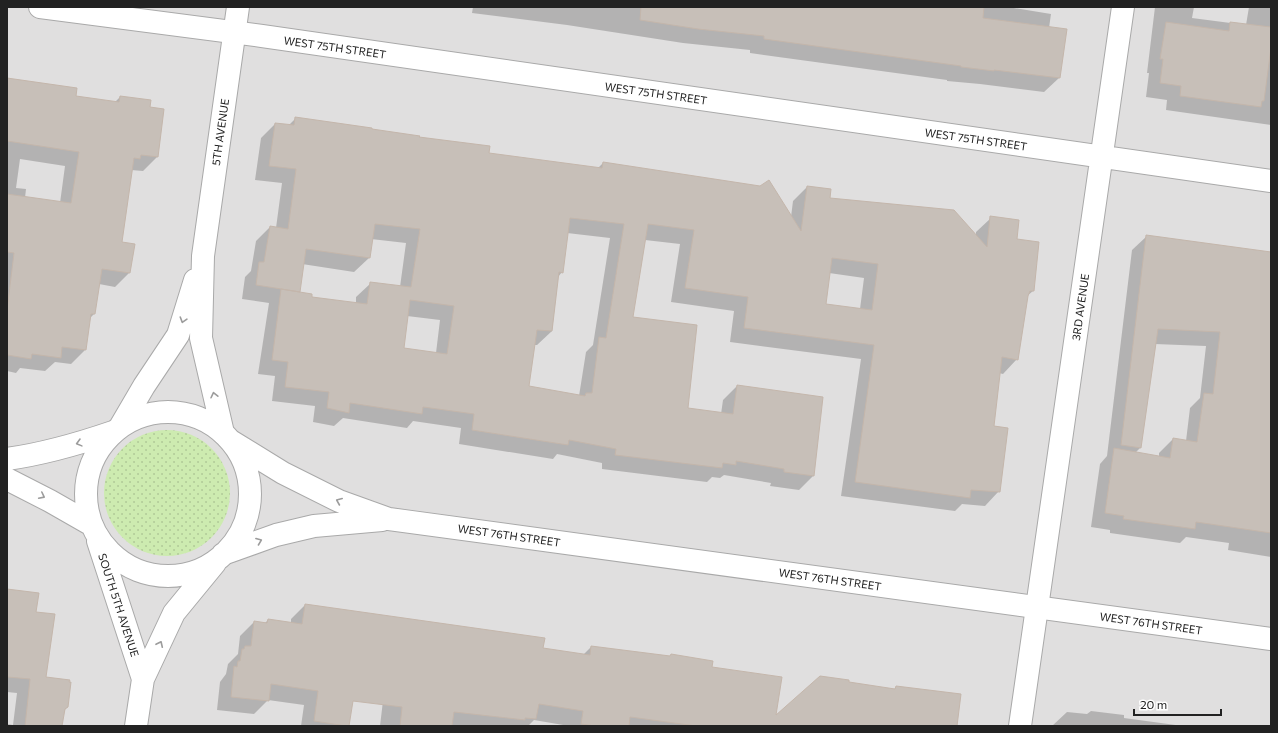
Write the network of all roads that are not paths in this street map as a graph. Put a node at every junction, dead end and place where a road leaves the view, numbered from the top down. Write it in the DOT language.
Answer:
graph roads {
  1 [pos="40,7"];
  2 [pos="238,7"];
  3 [pos="1123,7"];
  4 [pos="234,32"];
  5 [pos="1102,157"];
  6 [pos="1271,181"];
  7 [pos="202,256"];
  8 [pos="118,429"];
  9 [pos="227,437"];
  10 [pos="7,459"];
  11 [pos="7,479"];
  12 [pos="389,519"];
  13 [pos="93,528"];
  14 [pos="221,556"];
  15 [pos="1037,607"];
  16 [pos="1271,639"];
  17 [pos="143,680"];
  18 [pos="136,726"];
  19 [pos="1020,726"];
  1 -- 4 [label="street, WEST 75TH STREET"];
  2 -- 4 [label="street, 5TH AVENUE"];
  3 -- 5 [label="street, 3RD AVENUE"];
  4 -- 5 [label="street, WEST 75TH STREET"];
  4 -- 7 [label="street, 5TH AVENUE"];
  5 -- 6 [label="street, WEST 75TH STREET"];
  5 -- 15 [label="street, 3RD AVENUE"];
  7 -- 8 [label="street, 5TH AVENUE, one-way"];
  9 -- 7 [label="street, 5TH AVENUE, one-way"];
  8 -- 9 [label="street, WEST 76TH STREET"];
  8 -- 10 [label="street, one-way"];
  8 -- 13 [label="street, SOUTH 5TH AVENUE"];
  12 -- 9 [label="street, WEST 76TH STREET, one-way"];
  9 -- 14 [label="street, SOUTH 5TH AVENUE"];
  11 -- 13 [label="street, one-way"];
  14 -- 12 [label="street, WEST 76TH STREET, one-way"];
  12 -- 15 [label="street, WEST 76TH STREET"];
  13 -- 14 [label="street"];
  13 -- 17 [label="street, SOUTH 5TH AVENUE"];
  17 -- 14 [label="street, SOUTH 5TH AVENUE, one-way"];
  15 -- 16 [label="street, WEST 76TH STREET"];
  15 -- 19 [label="street, 3RD AVENUE"];
  17 -- 18 [label="street, SOUTH 5TH AVENUE"];
}
